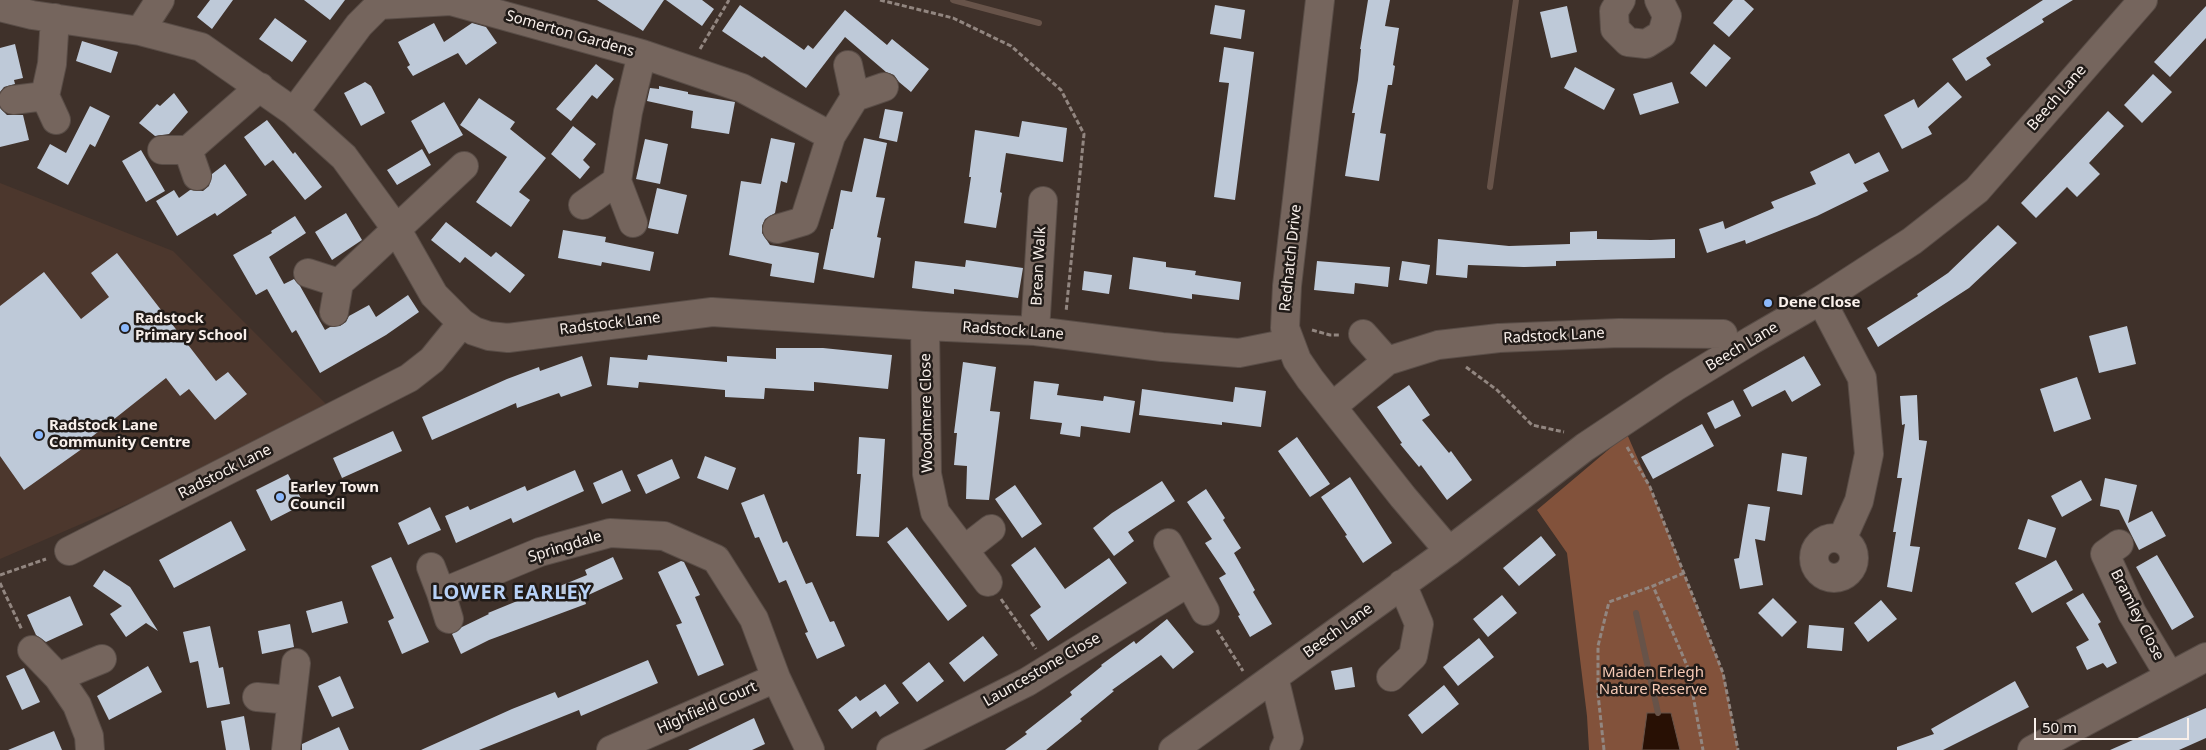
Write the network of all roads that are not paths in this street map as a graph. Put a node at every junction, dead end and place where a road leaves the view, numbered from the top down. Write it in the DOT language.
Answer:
graph roads {
  1 [pos="160,0"];
  2 [pos="1320,0"];
  3 [pos="1621,0"];
  4 [pos="1660,0"];
  5 [pos="2144,0"];
  6 [pos="376,2"];
  7 [pos="0,7"];
  8 [pos="55,18"];
  9 [pos="140,31"];
  10 [pos="642,54"];
  11 [pos="848,65"];
  12 [pos="260,87"];
  13 [pos="884,87"];
  14 [pos="45,96"];
  15 [pos="854,98"];
  16 [pos="13,100"];
  17 [pos="294,112"];
  18 [pos="56,120"];
  19 [pos="831,136"];
  20 [pos="464,166"];
  21 [pos="197,176"];
  22 [pos="617,182"];
  23 [pos="1043,201"];
  24 [pos="583,205"];
  25 [pos="634,223"];
  26 [pos="777,229"];
  27 [pos="397,230"];
  28 [pos="308,273"];
  29 [pos="339,283"];
  30 [pos="1821,300"];
  31 [pos="334,312"];
  32 [pos="462,323"];
  33 [pos="925,326"];
  34 [pos="1035,331"];
  35 [pos="1363,334"];
  36 [pos="1723,334"];
  37 [pos="1289,343"];
  38 [pos="1387,361"];
  39 [pos="1333,406"];
  40 [pos="991,529"];
  41 [pos="1842,539"];
  42 [pos="1168,542"];
  43 [pos="964,550"];
  44 [pos="69,551"];
  45 [pos="1449,552"];
  46 [pos="2104,553"];
  47 [pos="431,567"];
  48 [pos="988,582"];
  49 [pos="1190,582"];
  50 [pos="1402,584"];
  51 [pos="441,593"];
  52 [pos="1205,611"];
  53 [pos="449,620"];
  54 [pos="32,650"];
  55 [pos="2206,657"];
  56 [pos="102,659"];
  57 [pos="296,663"];
  58 [pos="2168,675"];
  59 [pos="58,677"];
  60 [pos="1391,677"];
  61 [pos="776,678"];
  62 [pos="1265,684"];
  63 [pos="257,697"];
  64 [pos="291,700"];
  65 [pos="90,750"];
  66 [pos="286,750"];
  67 [pos="611,750"];
  68 [pos="810,750"];
  69 [pos="891,750"];
  70 [pos="1173,750"];
  71 [pos="1284,750"];
  72 [pos="2032,750"];
  1 -- 9 [label="street"];
  2 -- 37 [label="street, Redhatch Drive"];
  3 -- 4 [label="street"];
  5 -- 30 [label="street, Beech Lane"];
  6 -- 10 [label="street, Somerton Gardens"];
  6 -- 17 [label="street, Somerton Gardens"];
  7 -- 8 [label="street"];
  8 -- 9 [label="street"];
  8 -- 14 [label="street"];
  9 -- 12 [label="street"];
  10 -- 19 [label="street, Somerton Gardens"];
  10 -- 22 [label="street, Somerton Gardens"];
  11 -- 15 [label="street"];
  12 -- 17 [label="street"];
  12 -- 21 [label="street"];
  13 -- 15 [label="street"];
  14 -- 16 [label="street"];
  14 -- 18 [label="street"];
  15 -- 19 [label="street"];
  17 -- 27 [label="street"];
  19 -- 26 [label="street"];
  20 -- 27 [label="street"];
  22 -- 24 [label="street"];
  22 -- 25 [label="street"];
  23 -- 34 [label="street, Brean Walk"];
  27 -- 29 [label="street"];
  27 -- 32 [label="street"];
  28 -- 29 [label="street"];
  29 -- 31 [label="street"];
  30 -- 41 [label="street"];
  30 -- 45 [label="street, Beech Lane"];
  32 -- 33 [label="street, Radstock Lane"];
  32 -- 44 [label="street, Radstock Lane"];
  33 -- 34 [label="street, Radstock Lane"];
  33 -- 43 [label="street, Woodmere Close"];
  34 -- 37 [label="street, Radstock Lane"];
  35 -- 38 [label="street"];
  36 -- 38 [label="street, Radstock Lane"];
  37 -- 39 [label="street, Redhatch Drive"];
  38 -- 39 [label="street, Radstock Lane"];
  39 -- 45 [label="street, Redhatch Drive"];
  40 -- 43 [label="street"];
  42 -- 49 [label="street"];
  43 -- 48 [label="street, Woodmere Close"];
  45 -- 50 [label="street, Beech Lane"];
  46 -- 58 [label="street, Bramley Close"];
  47 -- 51 [label="street"];
  49 -- 52 [label="street"];
  49 -- 69 [label="street, Launcestone Close"];
  50 -- 60 [label="street"];
  50 -- 62 [label="street, Beech Lane"];
  51 -- 53 [label="street"];
  51 -- 61 [label="street, Springdale"];
  54 -- 59 [label="street"];
  55 -- 58 [label="street"];
  56 -- 59 [label="street"];
  57 -- 64 [label="street"];
  58 -- 72 [label="street"];
  59 -- 65 [label="street"];
  61 -- 67 [label="street, Highfield Court"];
  61 -- 68 [label="street, Springdale"];
  62 -- 70 [label="street, Beech Lane"];
  62 -- 71 [label="street"];
  63 -- 64 [label="street"];
  64 -- 66 [label="street"];
}
